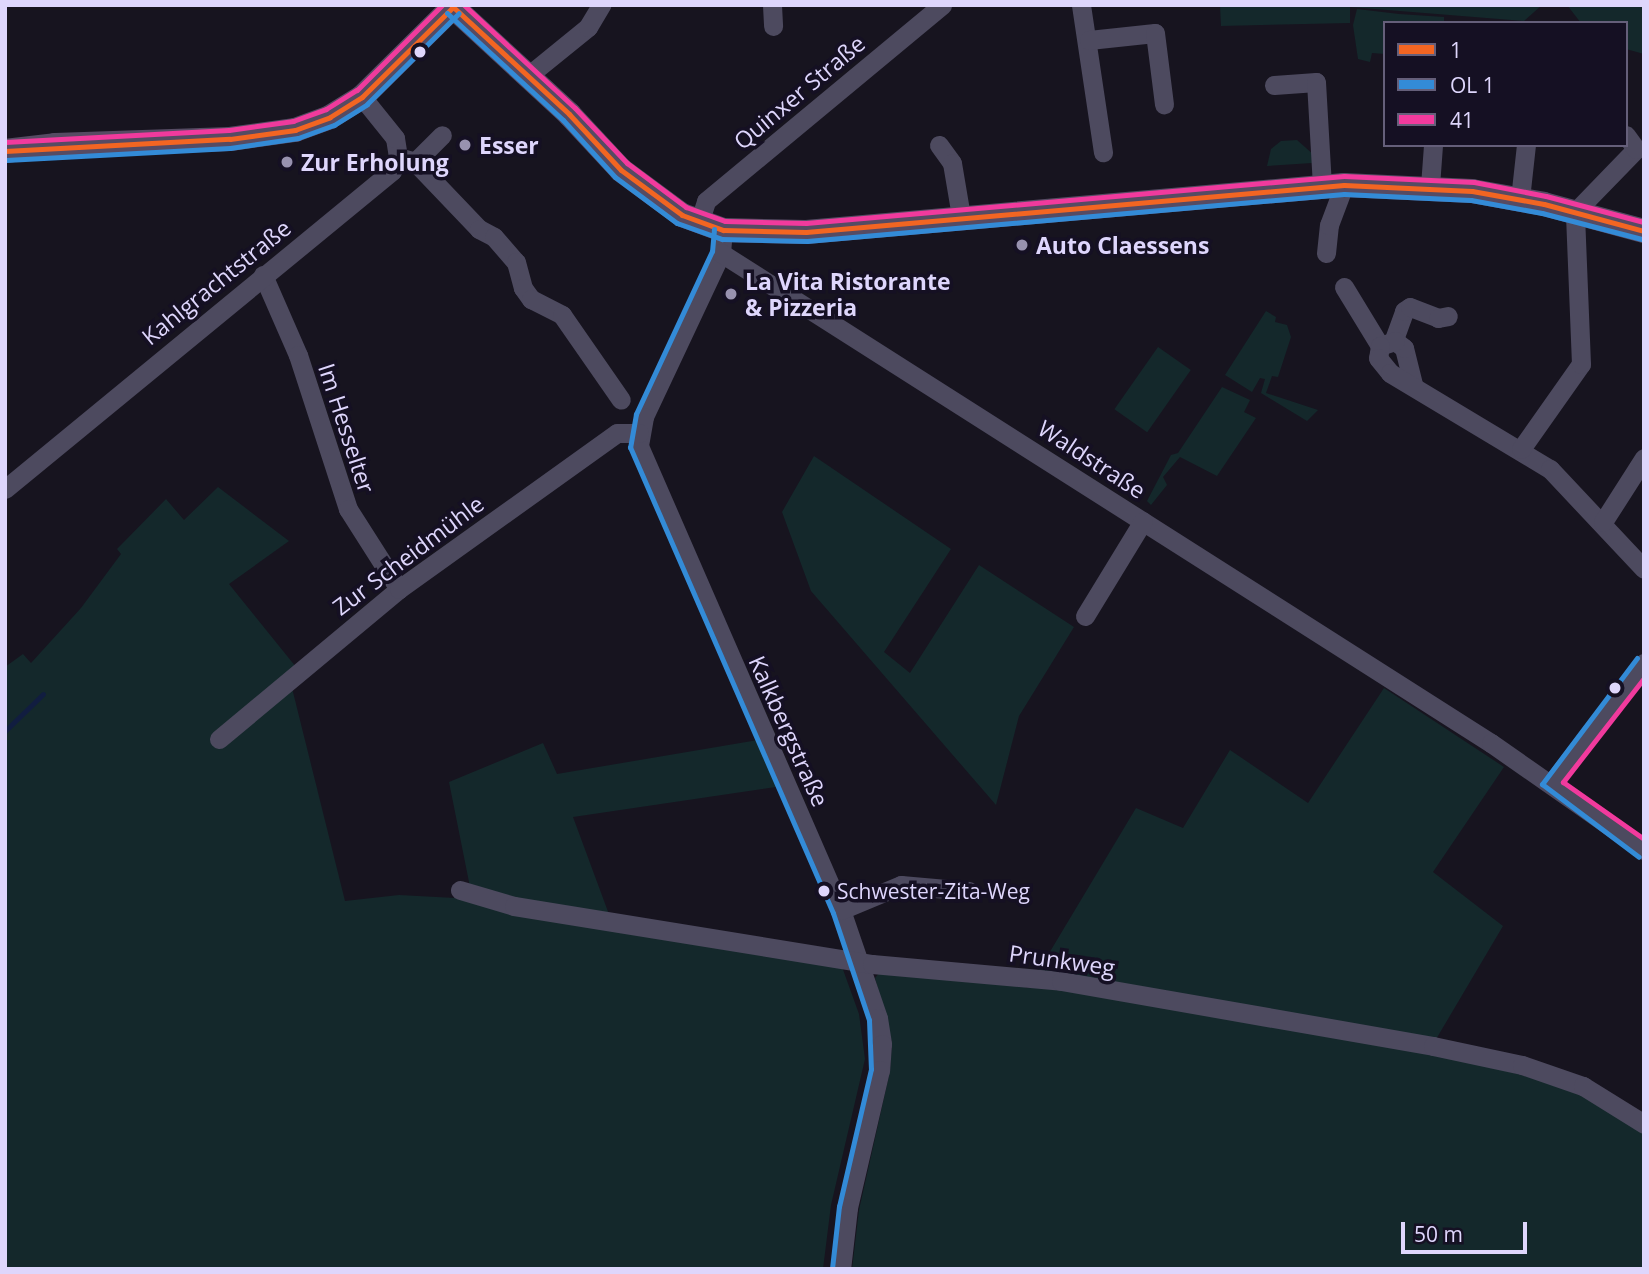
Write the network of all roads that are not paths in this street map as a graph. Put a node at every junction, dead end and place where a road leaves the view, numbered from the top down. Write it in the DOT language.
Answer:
graph roads {
  1 [pos="601,5"];
  2 [pos="772,5"];
  3 [pos="942,5"];
  4 [pos="1081,5"];
  5 [pos="452,6"];
  6 [pos="773,26"];
  7 [pos="1089,40"];
  8 [pos="529,75"];
  9 [pos="1273,85"];
  10 [pos="362,97"];
  11 [pos="1164,104"];
  12 [pos="442,135"];
  13 [pos="1628,138"];
  14 [pos="939,145"];
  15 [pos="1433,147"];
  16 [pos="1526,147"];
  17 [pos="5,151"];
  18 [pos="1103,152"];
  19 [pos="407,159"];
  20 [pos="1333,186"];
  21 [pos="1430,186"];
  22 [pos="1520,199"];
  23 [pos="1575,212"];
  24 [pos="961,216"];
  25 [pos="699,223"];
  26 [pos="1644,231"];
  27 [pos="722,241"];
  28 [pos="1326,253"];
  29 [pos="263,275"];
  30 [pos="1344,287"];
  31 [pos="1448,316"];
  32 [pos="1386,344"];
  33 [pos="621,400"];
  34 [pos="639,433"];
  35 [pos="1521,449"];
  36 [pos="1644,458"];
  37 [pos="5,489"];
  38 [pos="1143,521"];
  39 [pos="1603,522"];
  40 [pos="1644,569"];
  41 [pos="399,589"];
  42 [pos="1084,616"];
  43 [pos="1644,663"];
  44 [pos="219,739"];
  45 [pos="1551,784"];
  46 [pos="1644,850"];
  47 [pos="460,890"];
  48 [pos="969,891"];
  49 [pos="841,910"];
  50 [pos="861,962"];
  51 [pos="1644,1124"];
  52 [pos="841,1269"];
  1 -- 8 [label="street"];
  2 -- 6 [label="street"];
  3 -- 25 [label="street, Quinxer Straße"];
  4 -- 7 [label="street"];
  5 -- 8 [label="main road"];
  5 -- 10 [label="main road"];
  7 -- 11 [label="street"];
  7 -- 18 [label="street"];
  8 -- 25 [label="main road"];
  9 -- 20 [label="street"];
  10 -- 17 [label="main road"];
  10 -- 19 [label="street"];
  12 -- 19 [label="street, Kahlgrachtstraße"];
  13 -- 23 [label="street"];
  14 -- 24 [label="street"];
  15 -- 21 [label="street"];
  16 -- 22 [label="street"];
  19 -- 29 [label="street, Kahlgrachtstraße"];
  19 -- 33 [label="street"];
  20 -- 21 [label="main road"];
  20 -- 24 [label="main road"];
  20 -- 28 [label="street"];
  21 -- 22 [label="main road"];
  22 -- 23 [label="main road"];
  23 -- 26 [label="main road"];
  23 -- 35 [label="street"];
  24 -- 27 [label="main road"];
  25 -- 27 [label="main road"];
  27 -- 34 [label="street"];
  27 -- 38 [label="street, Waldstraße"];
  29 -- 37 [label="street, Kahlgrachtstraße"];
  29 -- 41 [label="street, Im Hesselter"];
  30 -- 32 [label="street"];
  31 -- 32 [label="street"];
  32 -- 35 [label="street"];
  34 -- 41 [label="street, Zur Scheidmühle"];
  34 -- 49 [label="street, Kalkbergstraße"];
  35 -- 39 [label="street"];
  36 -- 39 [label="street"];
  38 -- 42 [label="street"];
  38 -- 45 [label="street, Waldstraße"];
  39 -- 40 [label="street"];
  41 -- 44 [label="street, Zur Scheidmühle"];
  43 -- 45 [label="street"];
  45 -- 46 [label="street, Waldstraße"];
  47 -- 50 [label="street, Prunkweg"];
  48 -- 49 [label="street"];
  49 -- 50 [label="street, Kalkbergstraße"];
  50 -- 51 [label="street, Prunkweg"];
  50 -- 52 [label="street, Kalkbergstraße"];
}
